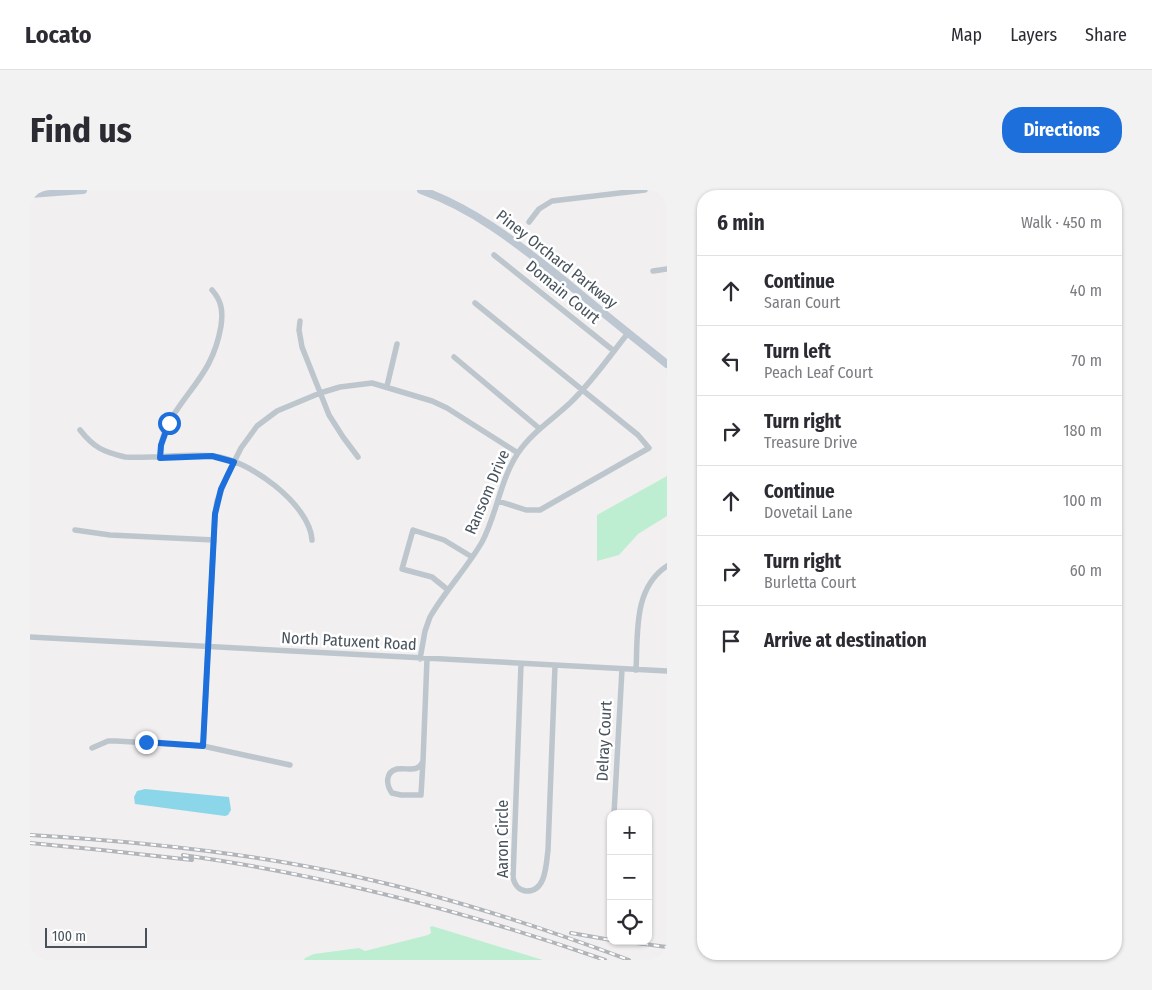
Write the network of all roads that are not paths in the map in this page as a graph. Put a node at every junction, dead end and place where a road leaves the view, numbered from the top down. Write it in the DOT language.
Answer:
graph roads {
  1 [pos="83,190"];
  2 [pos="421,190"];
  3 [pos="645,190"];
  4 [pos="30,194"];
  5 [pos="529,222"];
  6 [pos="494,255"];
  7 [pos="667,269"];
  8 [pos="653,271"];
  9 [pos="212,290"];
  10 [pos="474,303"];
  11 [pos="300,321"];
  12 [pos="628,333"];
  13 [pos="397,344"];
  14 [pos="614,351"];
  15 [pos="454,357"];
  16 [pos="667,364"];
  17 [pos="387,386"];
  18 [pos="582,390"];
  19 [pos="320,393"];
  20 [pos="540,429"];
  21 [pos="80,430"];
  22 [pos="518,453"];
  23 [pos="358,457"];
  24 [pos="160,458"];
  25 [pos="234,462"];
  26 [pos="498,501"];
  27 [pos="75,530"];
  28 [pos="214,540"];
  29 [pos="312,540"];
  30 [pos="472,557"];
  31 [pos="667,566"];
  32 [pos="448,590"];
  33 [pos="30,637"];
  34 [pos="209,647"];
  35 [pos="424,659"];
  36 [pos="521,664"];
  37 [pos="555,666"];
  38 [pos="622,669"];
  39 [pos="636,670"];
  40 [pos="667,671"];
  41 [pos="203,746"];
  42 [pos="92,748"];
  43 [pos="423,761"];
  44 [pos="290,765"];
  45 [pos="614,810"];
  1 -- 4 [label="main road"];
  2 -- 12 [label="main road, Piney Orchard Parkway"];
  3 -- 5 [label="street"];
  6 -- 14 [label="street, Domain Court"];
  7 -- 8 [label="street"];
  9 -- 24 [label="street"];
  10 -- 18 [label="street"];
  11 -- 19 [label="street"];
  12 -- 14 [label="street, Ransom Drive"];
  12 -- 16 [label="main road, Piney Orchard Parkway"];
  13 -- 17 [label="street"];
  14 -- 18 [label="street, Ransom Drive"];
  15 -- 20 [label="street"];
  17 -- 19 [label="street"];
  17 -- 22 [label="street"];
  18 -- 20 [label="street, Ransom Drive"];
  18 -- 26 [label="street"];
  19 -- 23 [label="street"];
  19 -- 25 [label="street"];
  20 -- 22 [label="street, Ransom Drive"];
  21 -- 24 [label="street"];
  22 -- 26 [label="street, Ransom Drive"];
  24 -- 25 [label="street"];
  25 -- 28 [label="street"];
  25 -- 29 [label="street"];
  26 -- 30 [label="street, Ransom Drive"];
  27 -- 28 [label="street"];
  28 -- 34 [label="street"];
  30 -- 32 [label="street, Ransom Drive"];
  30 -- 32 [label="street"];
  31 -- 39 [label="street"];
  32 -- 35 [label="street, Ransom Drive"];
  33 -- 34 [label="street, North Patuxent Road"];
  34 -- 35 [label="street, North Patuxent Road"];
  34 -- 41 [label="street"];
  35 -- 36 [label="street, North Patuxent Road"];
  35 -- 43 [label="street, Ransom Drive"];
  36 -- 37 [label="street, North Patuxent Road"];
  36 -- 37 [label="street, Aaron Circle"];
  37 -- 38 [label="street, North Patuxent Road"];
  38 -- 39 [label="street, North Patuxent Road"];
  38 -- 45 [label="street, Delray Court"];
  39 -- 40 [label="street, North Patuxent Road"];
  41 -- 42 [label="street"];
  41 -- 44 [label="street"];
  43 -- 43 [label="street, Ransom Drive"];
}
